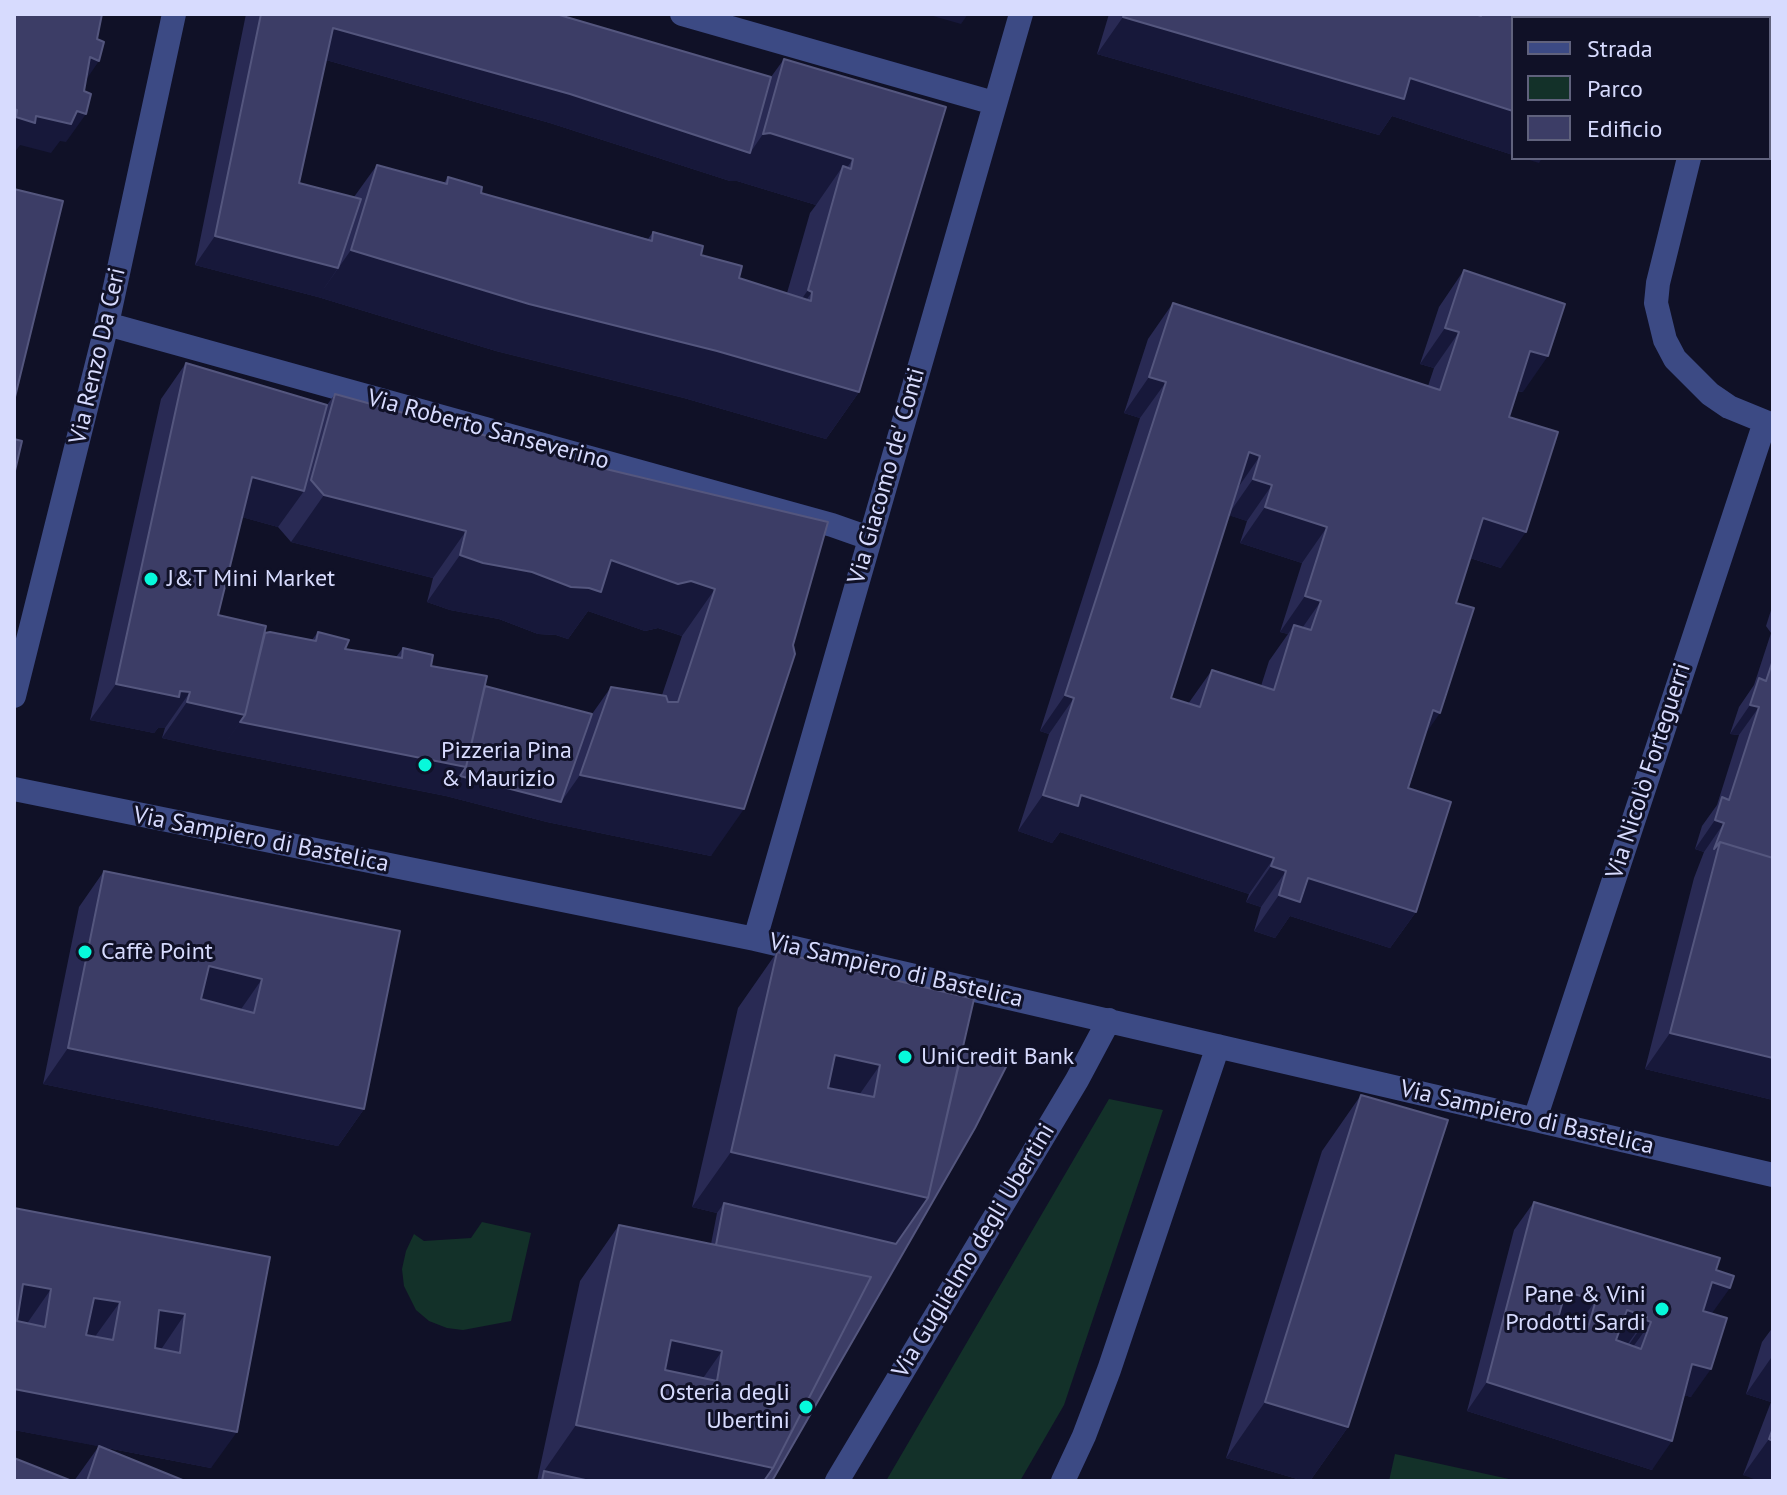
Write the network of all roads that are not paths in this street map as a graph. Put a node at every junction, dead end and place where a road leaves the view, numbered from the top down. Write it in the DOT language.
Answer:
graph roads {
  1 [pos="174,14"];
  2 [pos="682,14"];
  3 [pos="1021,14"];
  4 [pos="994,103"];
  5 [pos="1688,160"];
  6 [pos="107,324"];
  7 [pos="1769,424"];
  8 [pos="869,538"];
  9 [pos="14,696"];
  10 [pos="14,789"];
  11 [pos="755,939"];
  12 [pos="1109,1020"];
  13 [pos="1218,1046"];
  14 [pos="1535,1119"];
  15 [pos="1773,1175"];
  16 [pos="837,1481"];
  17 [pos="1063,1481"];
  1 -- 6 [label="street, Via Renzo Da Ceri"];
  2 -- 4 [label="street"];
  3 -- 4 [label="street, Via Giacomo de' Conti"];
  4 -- 8 [label="street, Via Giacomo de' Conti"];
  5 -- 7 [label="street"];
  6 -- 8 [label="street, Via Roberto Sanseverino"];
  6 -- 9 [label="street, Via Renzo Da Ceri"];
  7 -- 14 [label="street, Via Nicolò Forteguerri"];
  8 -- 11 [label="street, Via Giacomo de' Conti"];
  10 -- 11 [label="street, Via Sampiero di Bastelica"];
  11 -- 12 [label="street, Via Sampiero di Bastelica"];
  12 -- 13 [label="street, Via Sampiero di Bastelica"];
  12 -- 16 [label="street, Via Guglielmo degli Ubertini"];
  13 -- 14 [label="street, Via Sampiero di Bastelica"];
  13 -- 17 [label="street"];
  14 -- 15 [label="street, Via Sampiero di Bastelica"];
}
